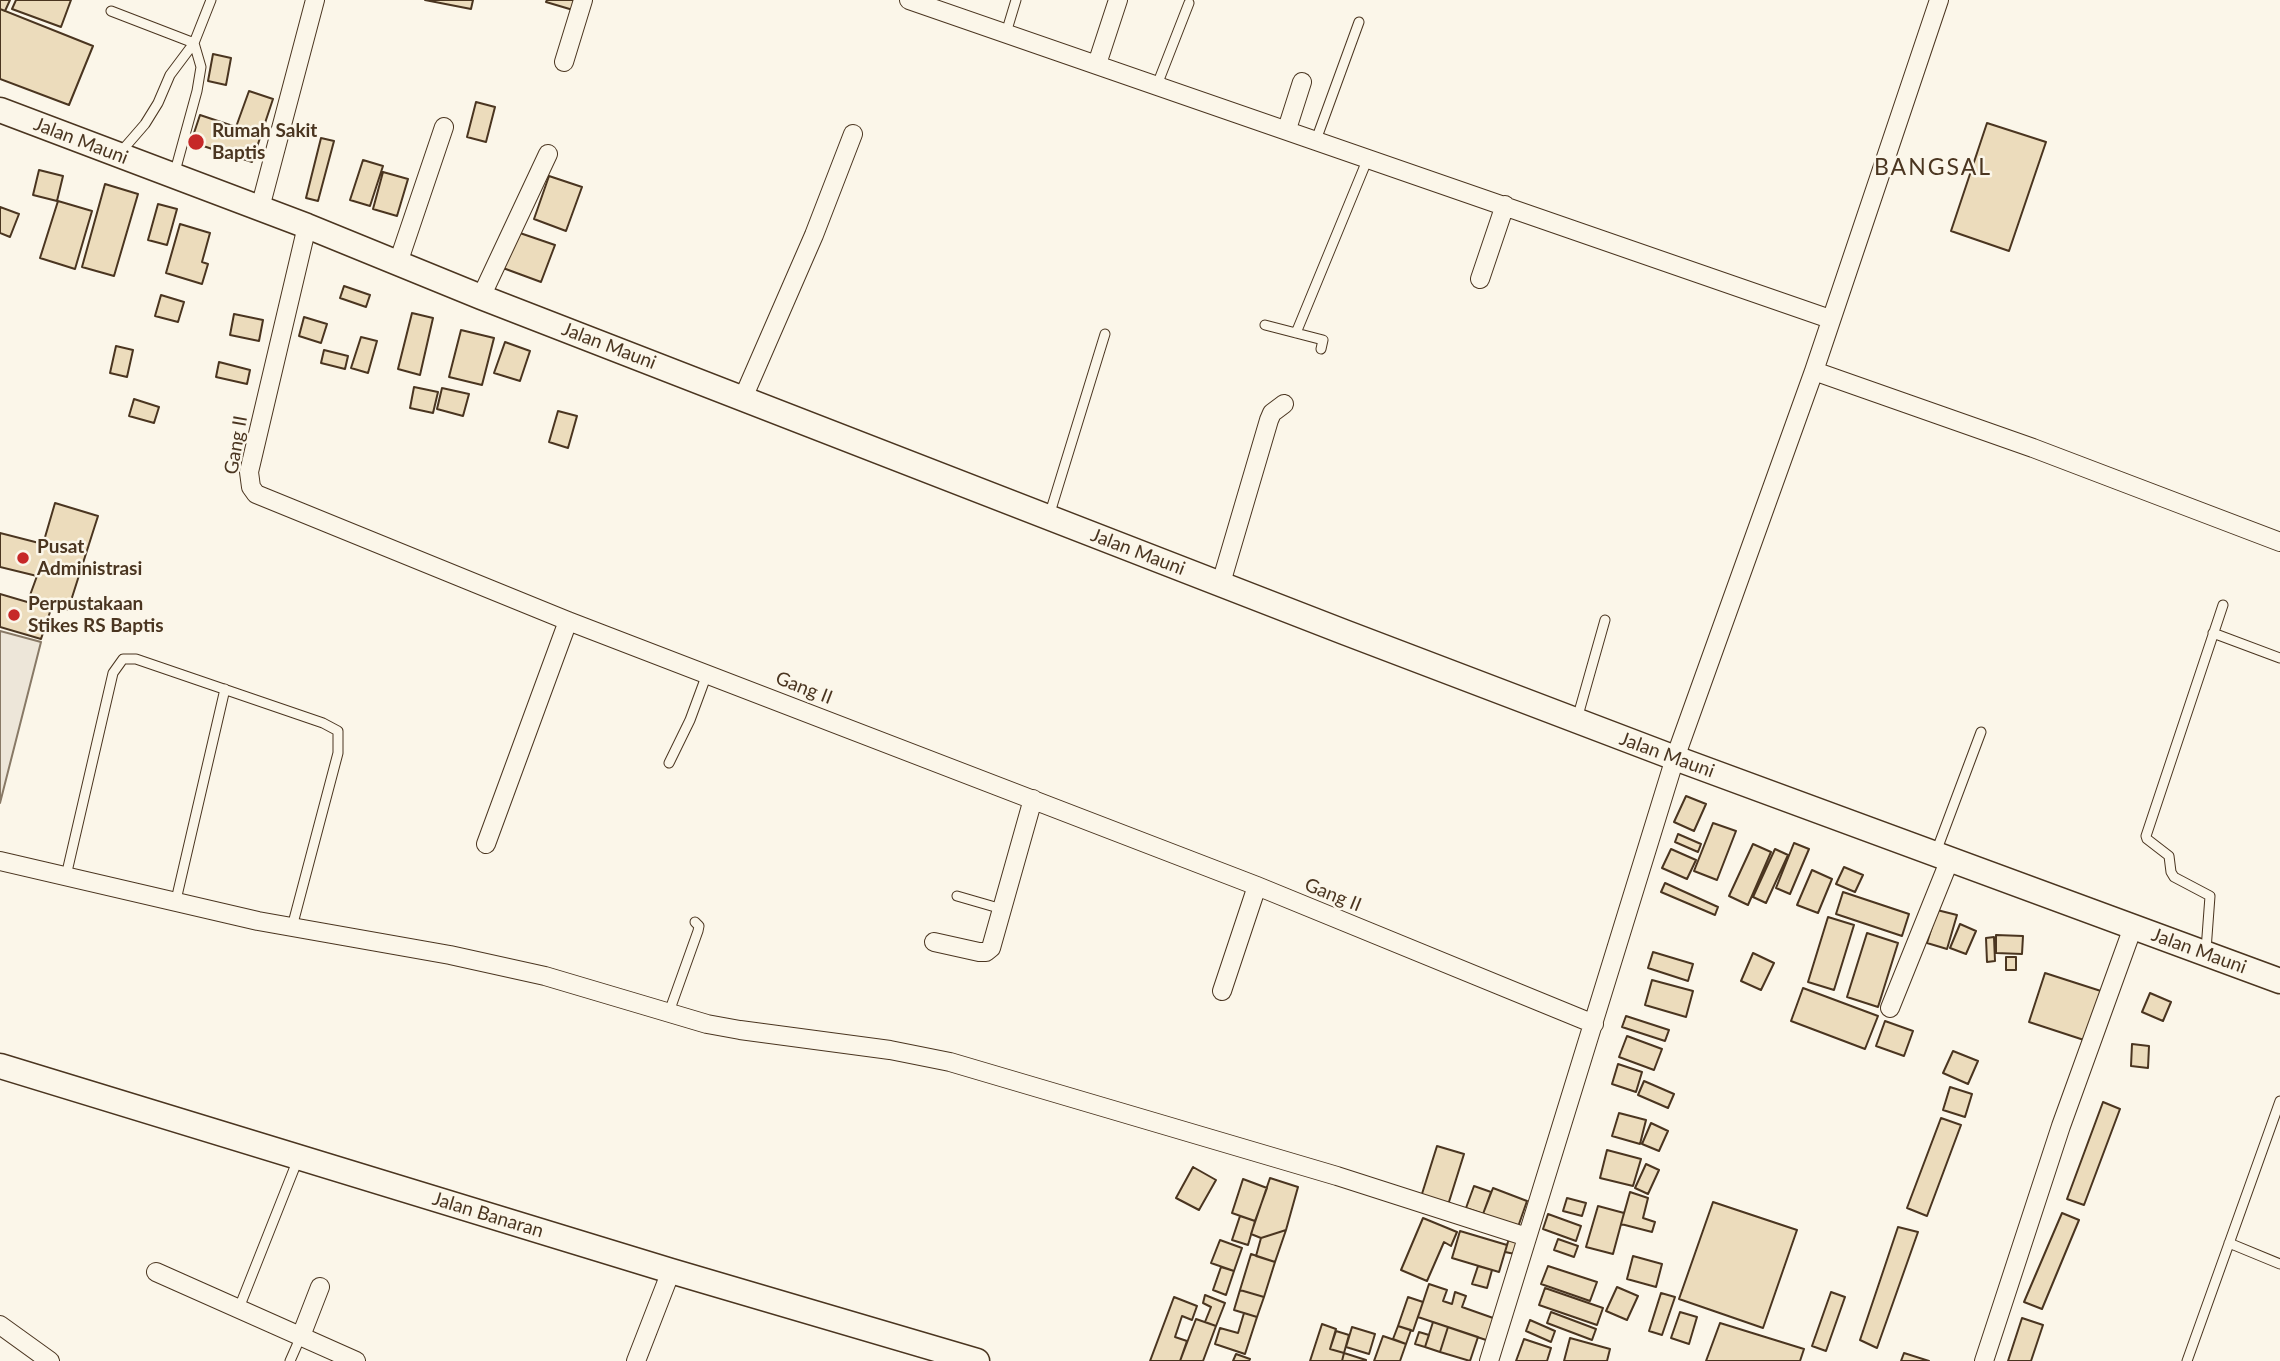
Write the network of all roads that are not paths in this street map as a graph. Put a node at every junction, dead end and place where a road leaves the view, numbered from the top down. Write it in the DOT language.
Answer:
graph roads {
  1 [pos="211,0"];
  2 [pos="315,0"];
  3 [pos="583,0"];
  4 [pos="909,0"];
  5 [pos="1016,0"];
  6 [pos="1118,0"];
  7 [pos="1938,0"];
  8 [pos="1189,3"];
  9 [pos="111,11"];
  10 [pos="1359,22"];
  11 [pos="1006,33"];
  12 [pos="194,43"];
  13 [pos="564,62"];
  14 [pos="1097,64"];
  15 [pos="1302,82"];
  16 [pos="1157,85"];
  17 [pos="0,110"];
  18 [pos="444,127"];
  19 [pos="1287,130"];
  20 [pos="853,134"];
  21 [pos="1316,140"];
  22 [pos="548,154"];
  23 [pos="118,155"];
  24 [pos="1368,158"];
  25 [pos="174,176"];
  26 [pos="1505,205"];
  27 [pos="260,208"];
  28 [pos="307,226"];
  29 [pos="398,263"];
  30 [pos="1480,279"];
  31 [pos="481,297"];
  32 [pos="1830,319"];
  33 [pos="1265,325"];
  34 [pos="1296,333"];
  35 [pos="1105,334"];
  36 [pos="1321,349"];
  37 [pos="1814,371"];
  38 [pos="743,398"];
  39 [pos="1284,404"];
  40 [pos="1049,518"];
  41 [pos="2280,542"];
  42 [pos="1221,583"];
  43 [pos="2223,604"];
  44 [pos="1605,620"];
  45 [pos="568,621"];
  46 [pos="2213,634"];
  47 [pos="2280,658"];
  48 [pos="708,674"];
  49 [pos="225,689"];
  50 [pos="1576,721"];
  51 [pos="1981,732"];
  52 [pos="1675,758"];
  53 [pos="669,762"];
  54 [pos="1033,799"];
  55 [pos="486,844"];
  56 [pos="1942,856"];
  57 [pos="0,861"];
  58 [pos="66,876"];
  59 [pos="1257,886"];
  60 [pos="957,896"];
  61 [pos="176,900"];
  62 [pos="1002,909"];
  63 [pos="695,922"];
  64 [pos="292,927"];
  65 [pos="2133,927"];
  66 [pos="934,942"];
  67 [pos="2206,952"];
  68 [pos="2280,981"];
  69 [pos="1222,991"];
  70 [pos="1890,1008"];
  71 [pos="669,1012"];
  72 [pos="1594,1024"];
  73 [pos="0,1066"];
  74 [pos="2280,1101"];
  75 [pos="299,1157"];
  76 [pos="1527,1237"];
  77 [pos="2228,1243"];
  78 [pos="2280,1264"];
  79 [pos="671,1271"];
  80 [pos="156,1272"];
  81 [pos="320,1287"];
  82 [pos="239,1308"];
  83 [pos="0,1325"];
  84 [pos="301,1336"];
  85 [pos="50,1361"];
  86 [pos="290,1361"];
  87 [pos="356,1361"];
  88 [pos="636,1361"];
  89 [pos="977,1361"];
  90 [pos="1489,1361"];
  91 [pos="1984,1361"];
  92 [pos="2186,1361"];
  1 -- 12 [label="lane"];
  2 -- 27 [label="street"];
  3 -- 13 [label="street"];
  4 -- 11 [label="street"];
  5 -- 11 [label="lane"];
  6 -- 14 [label="street"];
  7 -- 32 [label="street"];
  8 -- 16 [label="lane"];
  9 -- 12 [label="lane"];
  10 -- 21 [label="lane"];
  11 -- 14 [label="street"];
  12 -- 23 [label="lane"];
  12 -- 25 [label="lane"];
  14 -- 16 [label="street"];
  15 -- 19 [label="street"];
  16 -- 19 [label="street"];
  17 -- 23 [label="main road, Jalan Mauni"];
  18 -- 29 [label="street"];
  19 -- 21 [label="street"];
  20 -- 38 [label="street"];
  21 -- 24 [label="street"];
  22 -- 31 [label="street"];
  23 -- 25 [label="main road, Jalan Mauni"];
  24 -- 26 [label="street"];
  24 -- 34 [label="lane"];
  25 -- 27 [label="main road, Jalan Mauni"];
  26 -- 30 [label="street"];
  26 -- 32 [label="street"];
  27 -- 28 [label="main road, Jalan Mauni"];
  28 -- 29 [label="main road, Jalan Mauni"];
  28 -- 45 [label="street, Gang II"];
  29 -- 31 [label="main road, Jalan Mauni"];
  31 -- 38 [label="main road, Jalan Mauni"];
  32 -- 37 [label="street"];
  33 -- 34 [label="lane"];
  34 -- 36 [label="lane"];
  35 -- 40 [label="lane"];
  37 -- 41 [label="street"];
  37 -- 52 [label="street"];
  38 -- 40 [label="main road, Jalan Mauni"];
  39 -- 42 [label="street"];
  40 -- 42 [label="main road, Jalan Mauni"];
  42 -- 50 [label="main road, Jalan Mauni"];
  43 -- 46 [label="lane"];
  44 -- 50 [label="lane"];
  45 -- 48 [label="street, Gang II"];
  45 -- 55 [label="street"];
  46 -- 47 [label="lane"];
  46 -- 67 [label="lane"];
  48 -- 53 [label="lane"];
  48 -- 54 [label="street, Gang II"];
  49 -- 58 [label="lane"];
  49 -- 61 [label="lane"];
  49 -- 64 [label="lane"];
  50 -- 52 [label="main road, Jalan Mauni"];
  51 -- 56 [label="lane"];
  52 -- 56 [label="main road, Jalan Mauni"];
  52 -- 72 [label="street"];
  54 -- 59 [label="street, Gang II"];
  54 -- 62 [label="street"];
  56 -- 65 [label="main road, Jalan Mauni"];
  56 -- 70 [label="street"];
  57 -- 58 [label="street"];
  58 -- 61 [label="street"];
  59 -- 69 [label="street"];
  59 -- 72 [label="street, Gang II"];
  60 -- 62 [label="lane"];
  61 -- 64 [label="street"];
  62 -- 66 [label="street"];
  63 -- 71 [label="lane"];
  64 -- 71 [label="street"];
  65 -- 67 [label="main road, Jalan Mauni"];
  65 -- 91 [label="street"];
  67 -- 68 [label="main road, Jalan Mauni"];
  71 -- 76 [label="street"];
  72 -- 76 [label="street"];
  73 -- 75 [label="main road, Jalan Banaran"];
  74 -- 77 [label="lane"];
  75 -- 79 [label="main road, Jalan Banaran"];
  75 -- 82 [label="lane"];
  76 -- 90 [label="street"];
  77 -- 78 [label="lane"];
  77 -- 92 [label="lane"];
  79 -- 88 [label="street"];
  79 -- 89 [label="main road, Jalan Banaran"];
  80 -- 82 [label="street"];
  81 -- 84 [label="street"];
  82 -- 84 [label="street"];
  83 -- 85 [label="street"];
  84 -- 86 [label="lane"];
  84 -- 87 [label="street"];
}
